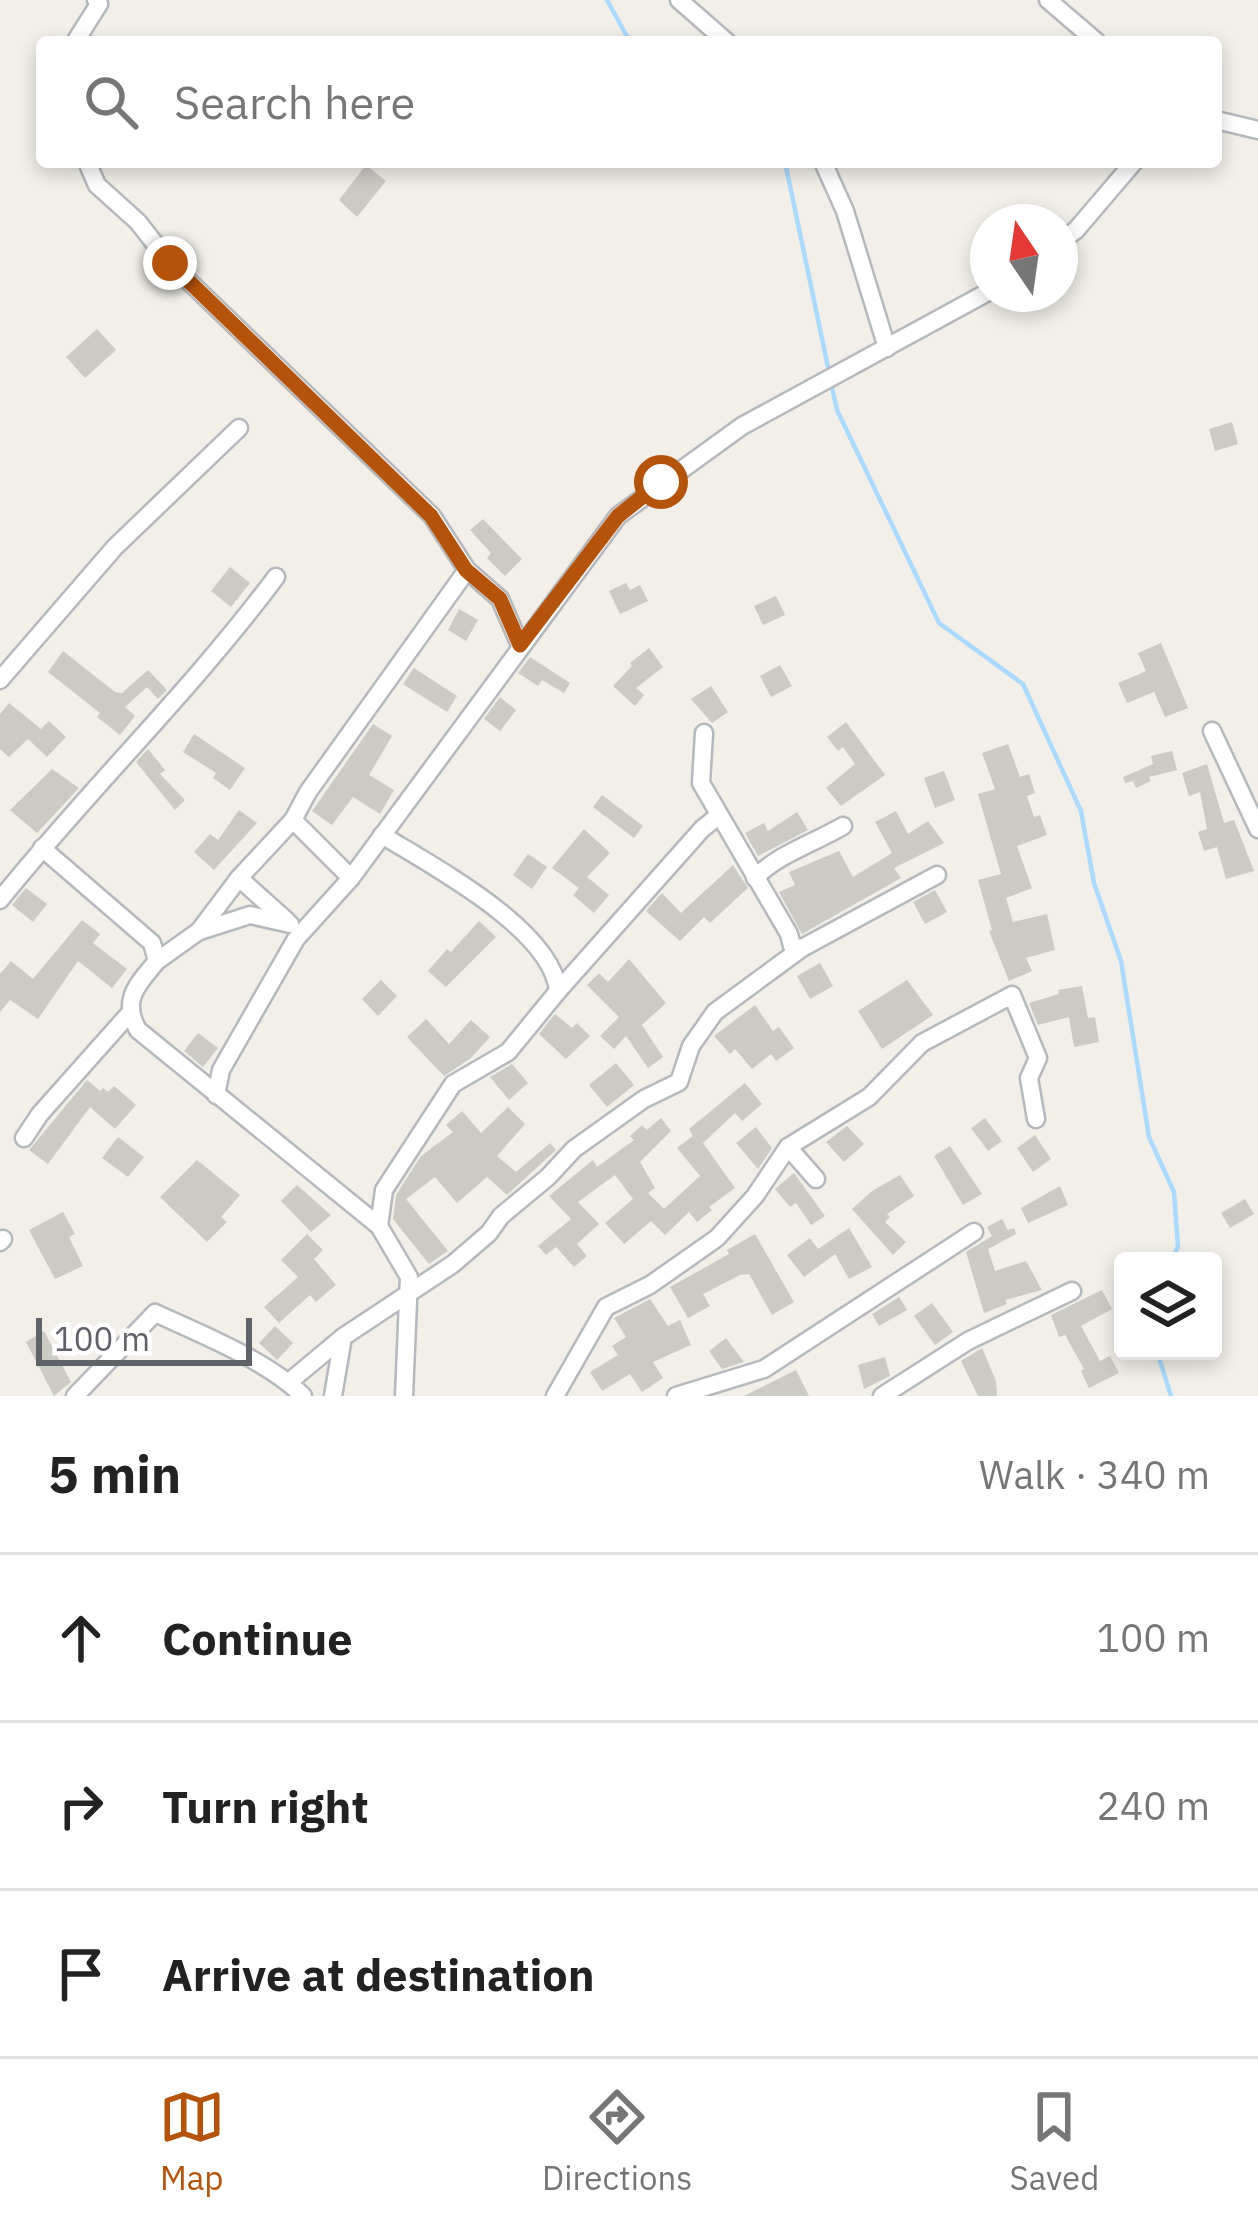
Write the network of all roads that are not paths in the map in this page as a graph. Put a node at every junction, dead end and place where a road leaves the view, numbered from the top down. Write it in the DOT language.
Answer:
graph roads {
  1 [pos="96,0"];
  2 [pos="679,0"];
  3 [pos="1048,0"];
  4 [pos="79,36"];
  5 [pos="721,36"];
  6 [pos="1090,36"];
  7 [pos="1222,121"];
  8 [pos="1258,130"];
  9 [pos="90,168"];
  10 [pos="826,168"];
  11 [pos="1129,168"];
  12 [pos="1078,228"];
  13 [pos="970,302"];
  14 [pos="887,348"];
  15 [pos="238,428"];
  16 [pos="466,570"];
  17 [pos="276,577"];
  18 [pos="520,645"];
  19 [pos="0,680"];
  20 [pos="1212,730"];
  21 [pos="704,733"];
  22 [pos="718,816"];
  23 [pos="293,820"];
  24 [pos="843,826"];
  25 [pos="1258,829"];
  26 [pos="382,835"];
  27 [pos="42,848"];
  28 [pos="937,875"];
  29 [pos="239,878"];
  30 [pos="351,878"];
  31 [pos="755,878"];
  32 [pos="0,900"];
  33 [pos="199,931"];
  34 [pos="293,932"];
  35 [pos="802,948"];
  36 [pos="157,961"];
  37 [pos="557,991"];
  38 [pos="129,1014"];
  39 [pos="221,1070"];
  40 [pos="199,1081"];
  41 [pos="216,1095"];
  42 [pos="1036,1119"];
  43 [pos="24,1138"];
  44 [pos="788,1147"];
  45 [pos="816,1179"];
  46 [pos="379,1226"];
  47 [pos="974,1232"];
  48 [pos="415,1280"];
  49 [pos="1072,1291"];
  50 [pos="406,1297"];
  51 [pos="343,1337"];
  52 [pos="289,1382"];
  53 [pos="722,1390"];
  54 [pos="83,1393"];
  55 [pos="303,1396"];
  56 [pos="333,1396"];
  57 [pos="404,1396"];
  58 [pos="555,1396"];
  59 [pos="676,1396"];
  60 [pos="882,1396"];
  1 -- 4 [label="street"];
  2 -- 5 [label="street"];
  3 -- 6 [label="street"];
  7 -- 8 [label="street"];
  9 -- 16 [label="street"];
  10 -- 14 [label="street"];
  11 -- 12 [label="street"];
  13 -- 14 [label="street"];
  14 -- 18 [label="street"];
  15 -- 19 [label="street"];
  16 -- 18 [label="street"];
  16 -- 23 [label="street"];
  17 -- 27 [label="street"];
  18 -- 26 [label="street"];
  20 -- 25 [label="street"];
  21 -- 22 [label="street"];
  22 -- 31 [label="street"];
  22 -- 37 [label="street"];
  23 -- 29 [label="street"];
  23 -- 30 [label="street"];
  24 -- 31 [label="street"];
  26 -- 30 [label="street"];
  26 -- 37 [label="street"];
  27 -- 32 [label="street"];
  27 -- 36 [label="street"];
  28 -- 35 [label="street"];
  29 -- 33 [label="street"];
  29 -- 34 [label="street"];
  30 -- 34 [label="street"];
  31 -- 35 [label="street"];
  33 -- 34 [label="street"];
  33 -- 36 [label="street"];
  34 -- 39 [label="street"];
  35 -- 48 [label="street"];
  36 -- 38 [label="street"];
  37 -- 46 [label="street"];
  38 -- 40 [label="street"];
  38 -- 43 [label="street"];
  39 -- 40 [label="street"];
  39 -- 41 [label="street"];
  40 -- 41 [label="street"];
  41 -- 46 [label="street"];
  42 -- 44 [label="street"];
  44 -- 45 [label="street"];
  44 -- 58 [label="street"];
  46 -- 48 [label="street"];
  47 -- 53 [label="street"];
  48 -- 50 [label="street"];
  49 -- 60 [label="street"];
  50 -- 51 [label="street"];
  50 -- 57 [label="street"];
  51 -- 52 [label="street"];
  51 -- 56 [label="street"];
  52 -- 54 [label="street"];
  52 -- 55 [label="street"];
  53 -- 59 [label="street"];
}
